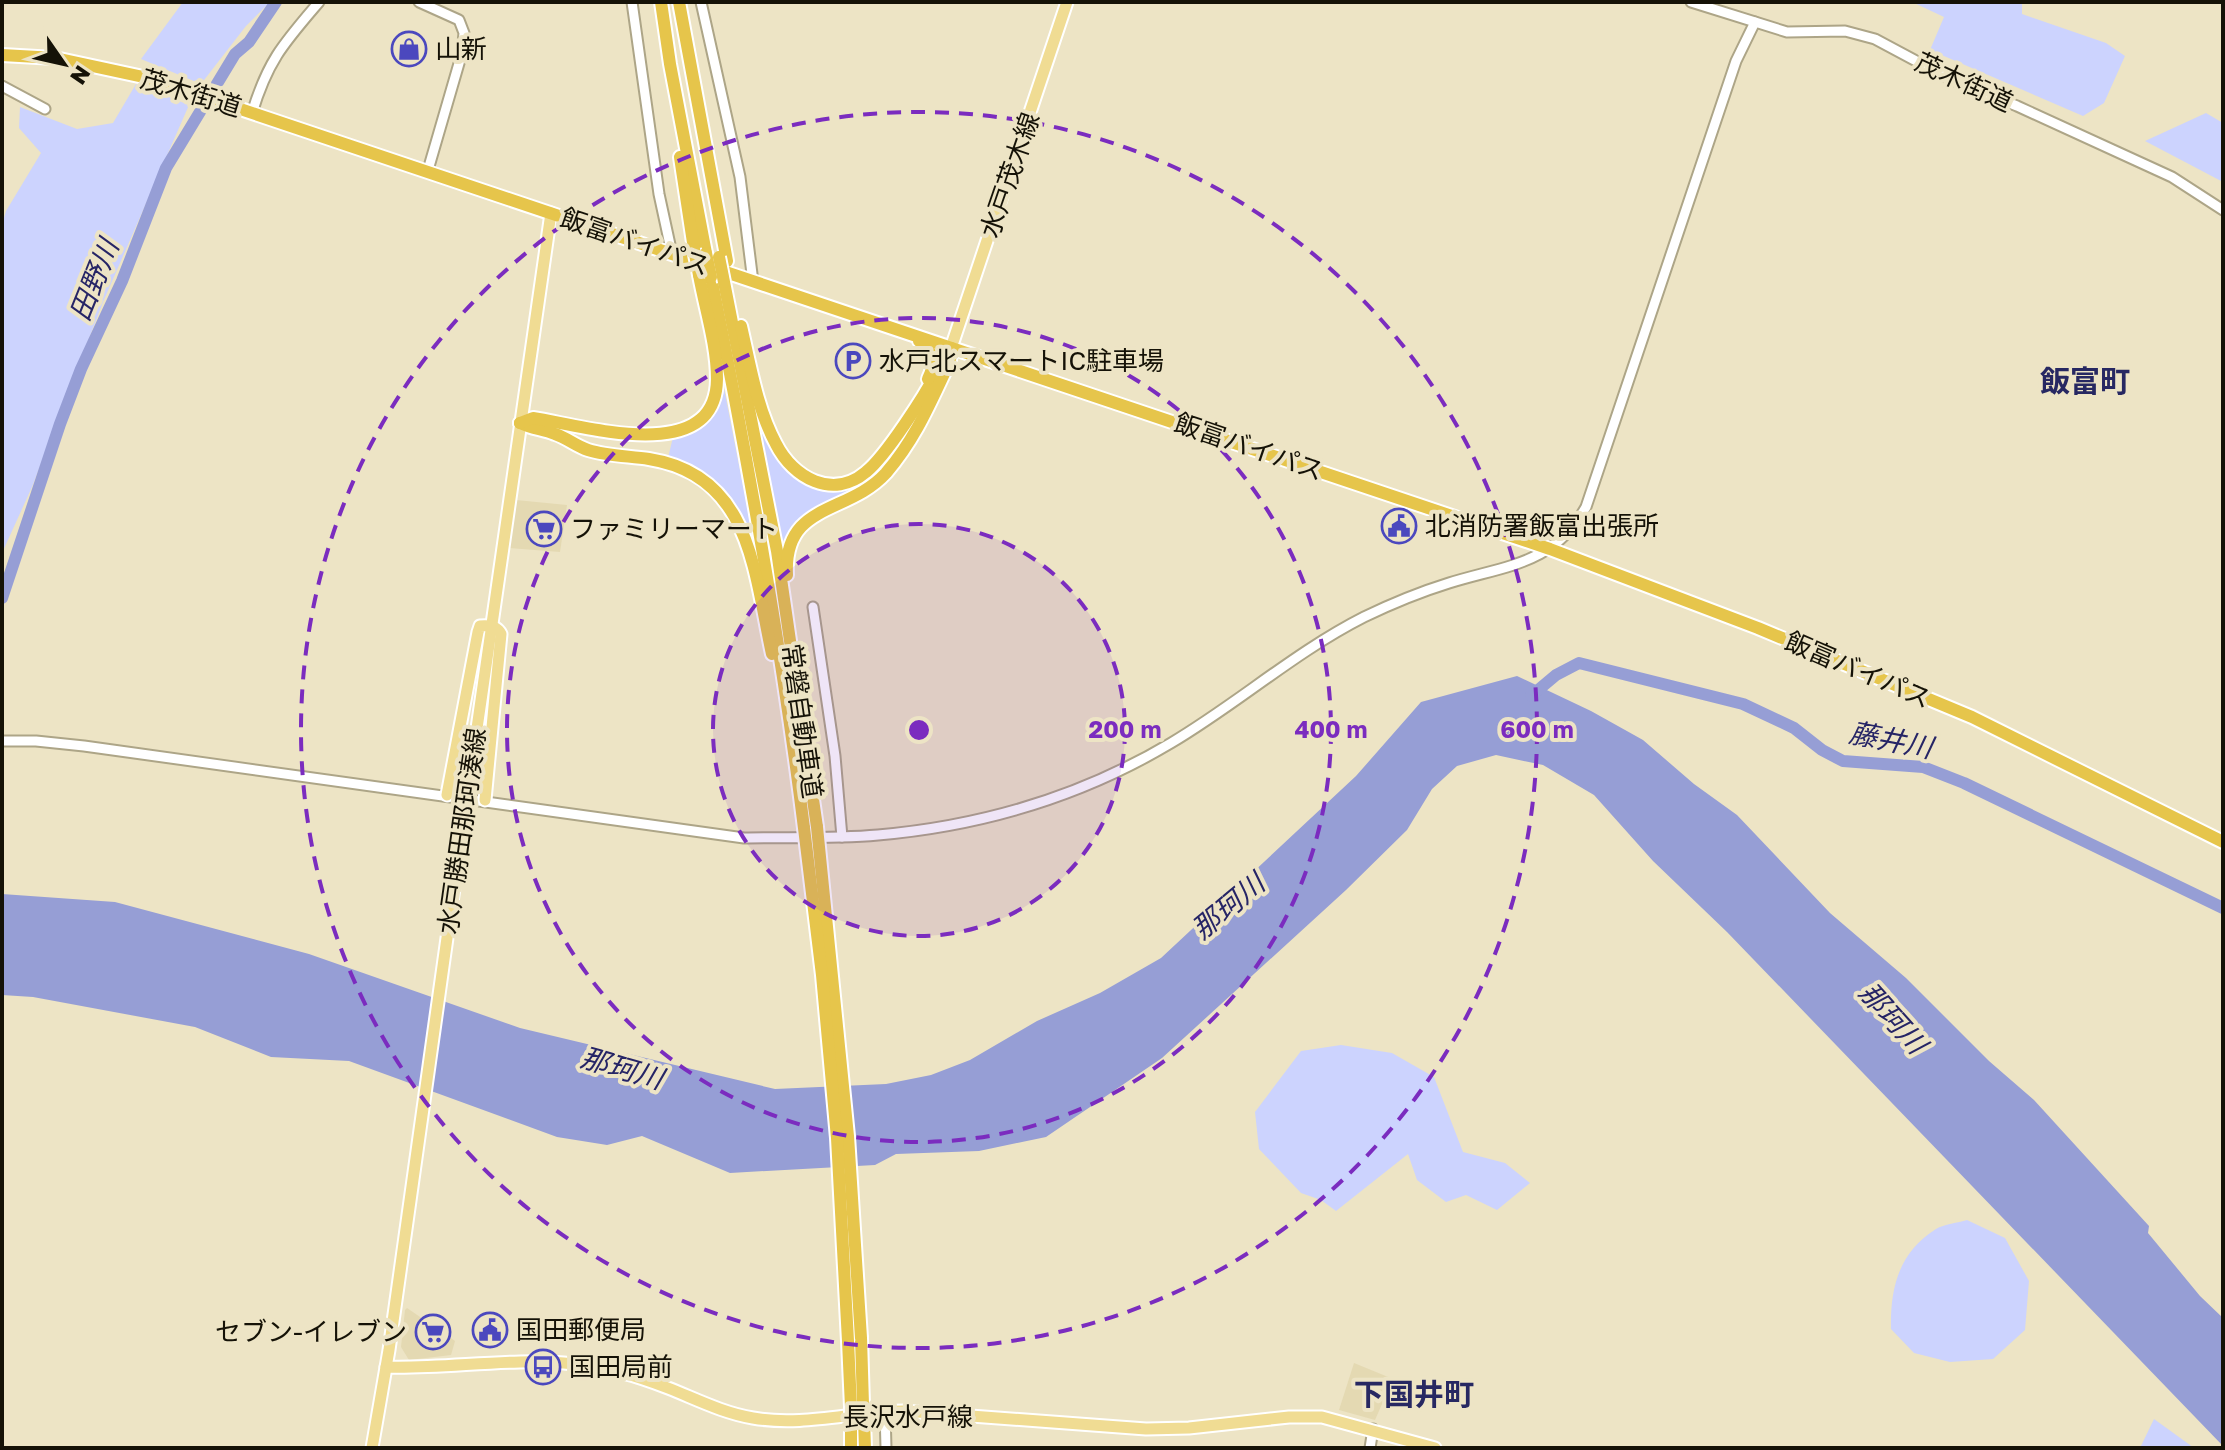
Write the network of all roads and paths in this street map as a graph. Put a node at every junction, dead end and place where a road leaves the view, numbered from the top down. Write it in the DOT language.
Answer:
graph roads {
  1 [pos="319,2"];
  2 [pos="419,2"];
  3 [pos="632,2"];
  4 [pos="659,2"];
  5 [pos="676,2"];
  6 [pos="701,2"];
  7 [pos="1067,2"];
  8 [pos="1691,2"];
  9 [pos="1755,22"];
  10 [pos="2,55"];
  11 [pos="2,86"];
  12 [pos="45,109"];
  13 [pos="252,113"];
  14 [pos="428,170"];
  15 [pos="2223,210"];
  16 [pos="551,213"];
  17 [pos="672,254"];
  18 [pos="712,255"];
  19 [pos="716,280"];
  20 [pos="753,282"];
  21 [pos="907,334"];
  22 [pos="951,348"];
  23 [pos="923,394"];
  24 [pos="520,423"];
  25 [pos="1550,549"];
  26 [pos="813,607"];
  27 [pos="491,626"];
  28 [pos="2,741"];
  29 [pos="447,795"];
  30 [pos="813,798"];
  31 [pos="485,800"];
  32 [pos="802,807"];
  33 [pos="811,827"];
  34 [pos="842,837"];
  35 [pos="2223,842"];
  36 [pos="386,1367"];
  37 [pos="885,1411"];
  38 [pos="858,1421"];
  39 [pos="1373,1429"];
  40 [pos="372,1448"];
  41 [pos="851,1448"];
  42 [pos="865,1448"];
  43 [pos="886,1448"];
  44 [pos="1370,1448"];
  45 [pos="1435,1448"];
  1 -- 13 [label="street, 茂木街道"];
  2 -- 14 [label="street"];
  3 -- 17 [label="street"];
  4 -- 18 [label="highway"];
  5 -- 18 [label="highway"];
  6 -- 20 [label="street"];
  7 -- 22 [label="main road, 水戸茂木線"];
  8 -- 9 [label="street, 茂木街道"];
  9 -- 15 [label="street, 茂木街道"];
  9 -- 25 [label="street"];
  10 -- 13 [label="highway, 茂木街道"];
  11 -- 12 [label="street"];
  13 -- 14 [label="highway, 飯富バイパス"];
  14 -- 16 [label="highway, 飯富バイパス"];
  16 -- 17 [label="highway, 飯富バイパス"];
  16 -- 24 [label="main road, 水戸勝田那珂湊線"];
  17 -- 20 [label="highway, 飯富バイパス"];
  18 -- 19 [label="highway, bridge"];
  18 -- 19 [label="highway"];
  19 -- 23 [label="highway"];
  19 -- 24 [label="highway"];
  19 -- 30 [label="highway, 常磐自動車道"];
  19 -- 32 [label="highway, 常磐自動車道"];
  20 -- 21 [label="highway, 飯富バイパス"];
  21 -- 22 [label="highway, 飯富バイパス"];
  21 -- 23 [label="highway"];
  22 -- 23 [label="highway"];
  22 -- 25 [label="highway, 飯富バイパス"];
  22 -- 30 [label="highway"];
  24 -- 27 [label="main road, 水戸勝田那珂湊線"];
  24 -- 32 [label="highway"];
  25 -- 34 [label="street"];
  25 -- 35 [label="highway, 飯富バイパス"];
  26 -- 34 [label="street"];
  27 -- 29 [label="main road"];
  27 -- 31 [label="main road"];
  27 -- 36 [label="main road, 水戸勝田那珂湊線, bridge"];
  28 -- 29 [label="street"];
  29 -- 31 [label="street"];
  30 -- 33 [label="highway, 常磐自動車道"];
  31 -- 34 [label="street"];
  32 -- 33 [label="highway, 常磐自動車道"];
  33 -- 38 [label="highway, 常磐自動車道, bridge"];
  36 -- 37 [label="main road, 長沢水戸線"];
  36 -- 40 [label="main road, 水戸勝田那珂湊線"];
  37 -- 39 [label="main road, 長沢水戸線"];
  37 -- 43 [label="street"];
  38 -- 41 [label="highway, 常磐自動車道"];
  38 -- 42 [label="highway, 常磐自動車道"];
  39 -- 44 [label="street"];
  39 -- 45 [label="main road, 長沢水戸線"];
}
